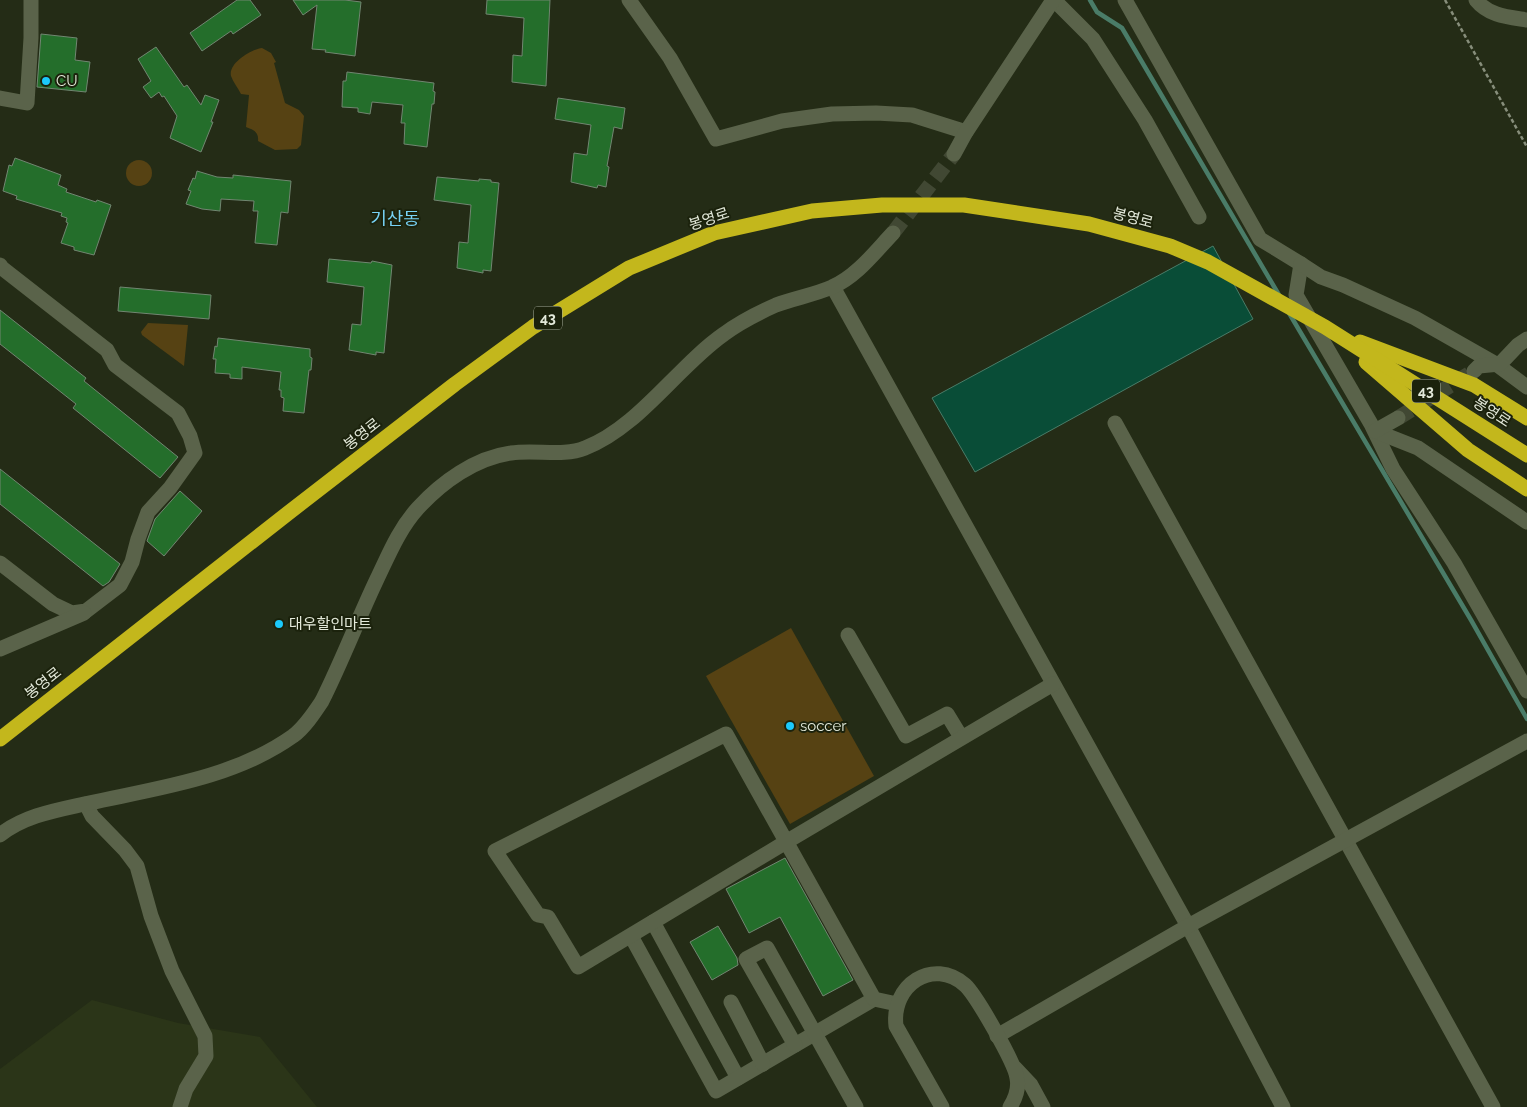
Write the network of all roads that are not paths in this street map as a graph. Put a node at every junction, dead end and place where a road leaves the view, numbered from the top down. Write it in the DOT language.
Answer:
graph roads {
  1 [pos="31,0"];
  2 [pos="629,0"];
  3 [pos="1054,0"];
  4 [pos="1125,0"];
  5 [pos="1476,0"];
  6 [pos="1527,20"];
  7 [pos="0,98"];
  8 [pos="966,132"];
  9 [pos="954,154"];
  10 [pos="1199,216"];
  11 [pos="893,233"];
  12 [pos="1301,264"];
  13 [pos="0,265"];
  14 [pos="833,287"];
  15 [pos="1327,328"];
  16 [pos="1527,339"];
  17 [pos="1496,364"];
  18 [pos="1474,371"];
  19 [pos="1527,387"];
  20 [pos="1398,418"];
  21 [pos="1527,418"];
  22 [pos="1115,423"];
  23 [pos="1375,431"];
  24 [pos="1527,455"];
  25 [pos="1527,489"];
  26 [pos="1527,522"];
  27 [pos="0,563"];
  28 [pos="86,611"];
  29 [pos="848,635"];
  30 [pos="0,649"];
  31 [pos="1053,684"];
  32 [pos="1527,691"];
  33 [pos="961,737"];
  34 [pos="0,741"];
  35 [pos="1527,741"];
  36 [pos="86,804"];
  37 [pos="0,835"];
  38 [pos="1346,839"];
  39 [pos="786,842"];
  40 [pos="653,922"];
  41 [pos="1188,926"];
  42 [pos="631,936"];
  43 [pos="874,999"];
  44 [pos="731,1002"];
  45 [pos="897,1004"];
  46 [pos="815,1034"];
  47 [pos="997,1036"];
  48 [pos="795,1045"];
  49 [pos="763,1064"];
  50 [pos="1014,1067"];
  51 [pos="738,1078"];
  52 [pos="180,1107"];
  53 [pos="856,1107"];
  54 [pos="942,1107"];
  55 [pos="1010,1107"];
  56 [pos="1043,1107"];
  57 [pos="1283,1107"];
  58 [pos="1493,1107"];
  1 -- 7 [label="street"];
  2 -- 8 [label="street"];
  3 -- 8 [label="street"];
  3 -- 10 [label="street"];
  4 -- 12 [label="street"];
  5 -- 6 [label="street"];
  8 -- 9 [label="street"];
  11 -- 14 [label="street"];
  12 -- 17 [label="street"];
  12 -- 23 [label="street"];
  13 -- 28 [label="street"];
  14 -- 31 [label="street"];
  14 -- 36 [label="street"];
  15 -- 21 [label="highway"];
  15 -- 24 [label="highway, 봉영로 / 43"];
  15 -- 25 [label="highway"];
  15 -- 34 [label="highway, 봉영로 / 43"];
  16 -- 17 [label="street"];
  17 -- 18 [label="street"];
  17 -- 19 [label="street"];
  20 -- 23 [label="street"];
  22 -- 38 [label="street"];
  23 -- 26 [label="street"];
  23 -- 32 [label="street"];
  27 -- 28 [label="street"];
  28 -- 30 [label="street"];
  29 -- 33 [label="street"];
  31 -- 33 [label="street"];
  31 -- 41 [label="street"];
  33 -- 39 [label="street"];
  35 -- 38 [label="street"];
  36 -- 37 [label="street"];
  36 -- 52 [label="street"];
  38 -- 41 [label="street"];
  38 -- 58 [label="street"];
  39 -- 40 [label="street"];
  39 -- 42 [label="street"];
  39 -- 43 [label="street"];
  40 -- 42 [label="street"];
  40 -- 51 [label="street"];
  41 -- 47 [label="street"];
  41 -- 57 [label="street"];
  42 -- 51 [label="street"];
  43 -- 45 [label="street"];
  43 -- 46 [label="street"];
  44 -- 49 [label="street"];
  45 -- 47 [label="street"];
  45 -- 54 [label="street"];
  46 -- 48 [label="street"];
  46 -- 48 [label="street"];
  46 -- 53 [label="street"];
  47 -- 50 [label="street"];
  48 -- 49 [label="street"];
  49 -- 51 [label="street"];
  50 -- 55 [label="street"];
  50 -- 56 [label="street"];
}
